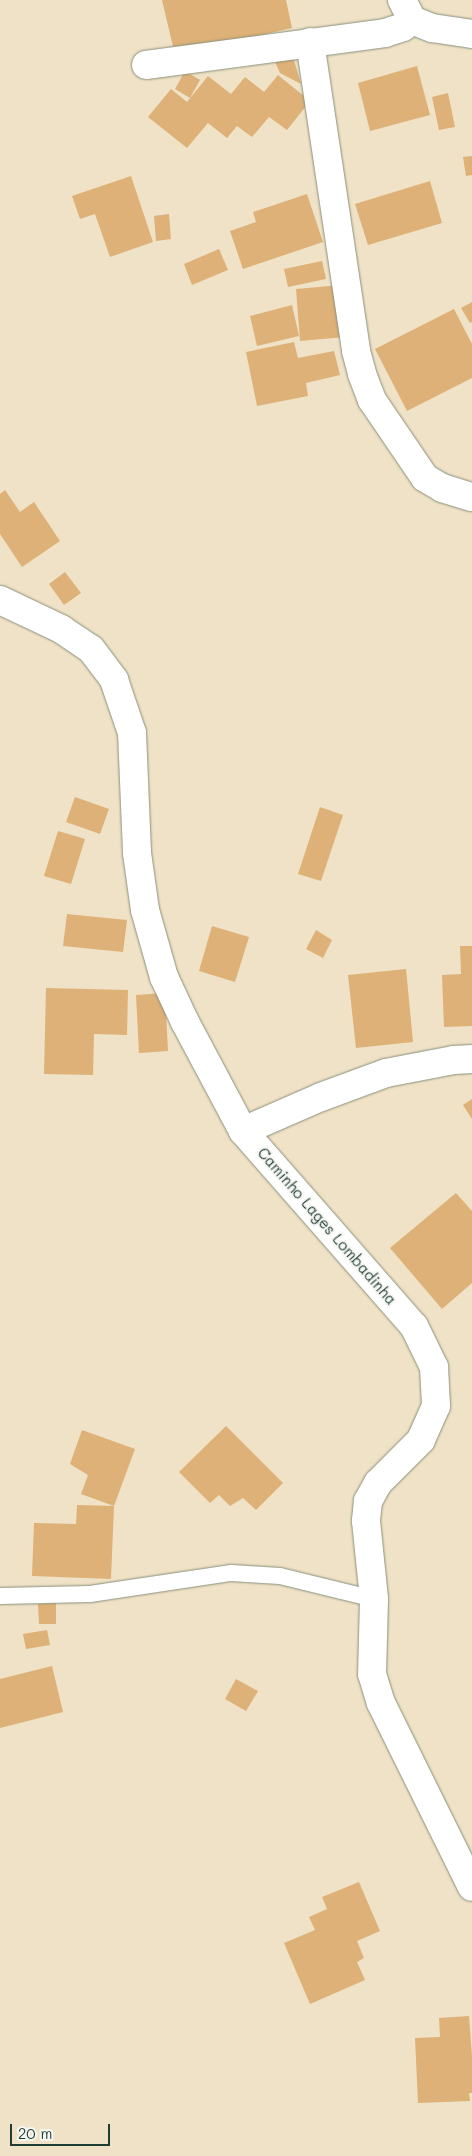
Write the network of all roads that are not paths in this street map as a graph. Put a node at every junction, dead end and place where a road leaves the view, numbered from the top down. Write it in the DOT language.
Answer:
graph roads {
  1 [pos="407,10"];
  2 [pos="472,34"];
  3 [pos="310,42"];
  4 [pos="146,65"];
  5 [pos="472,497"];
  6 [pos="0,600"];
  7 [pos="472,1059"];
  8 [pos="243,1131"];
  9 [pos="0,1596"];
  10 [pos="374,1598"];
  11 [pos="472,1887"];
  1 -- 2 [label="street"];
  1 -- 3 [label="street"];
  3 -- 4 [label="street"];
  3 -- 5 [label="street"];
  6 -- 8 [label="street, Caminho Lages Lombadinha"];
  7 -- 8 [label="street"];
  8 -- 10 [label="street, Caminho Lages Lombadinha"];
  9 -- 10 [label="lane"];
  10 -- 11 [label="street, Caminho Lages Lombadinha"];
}
